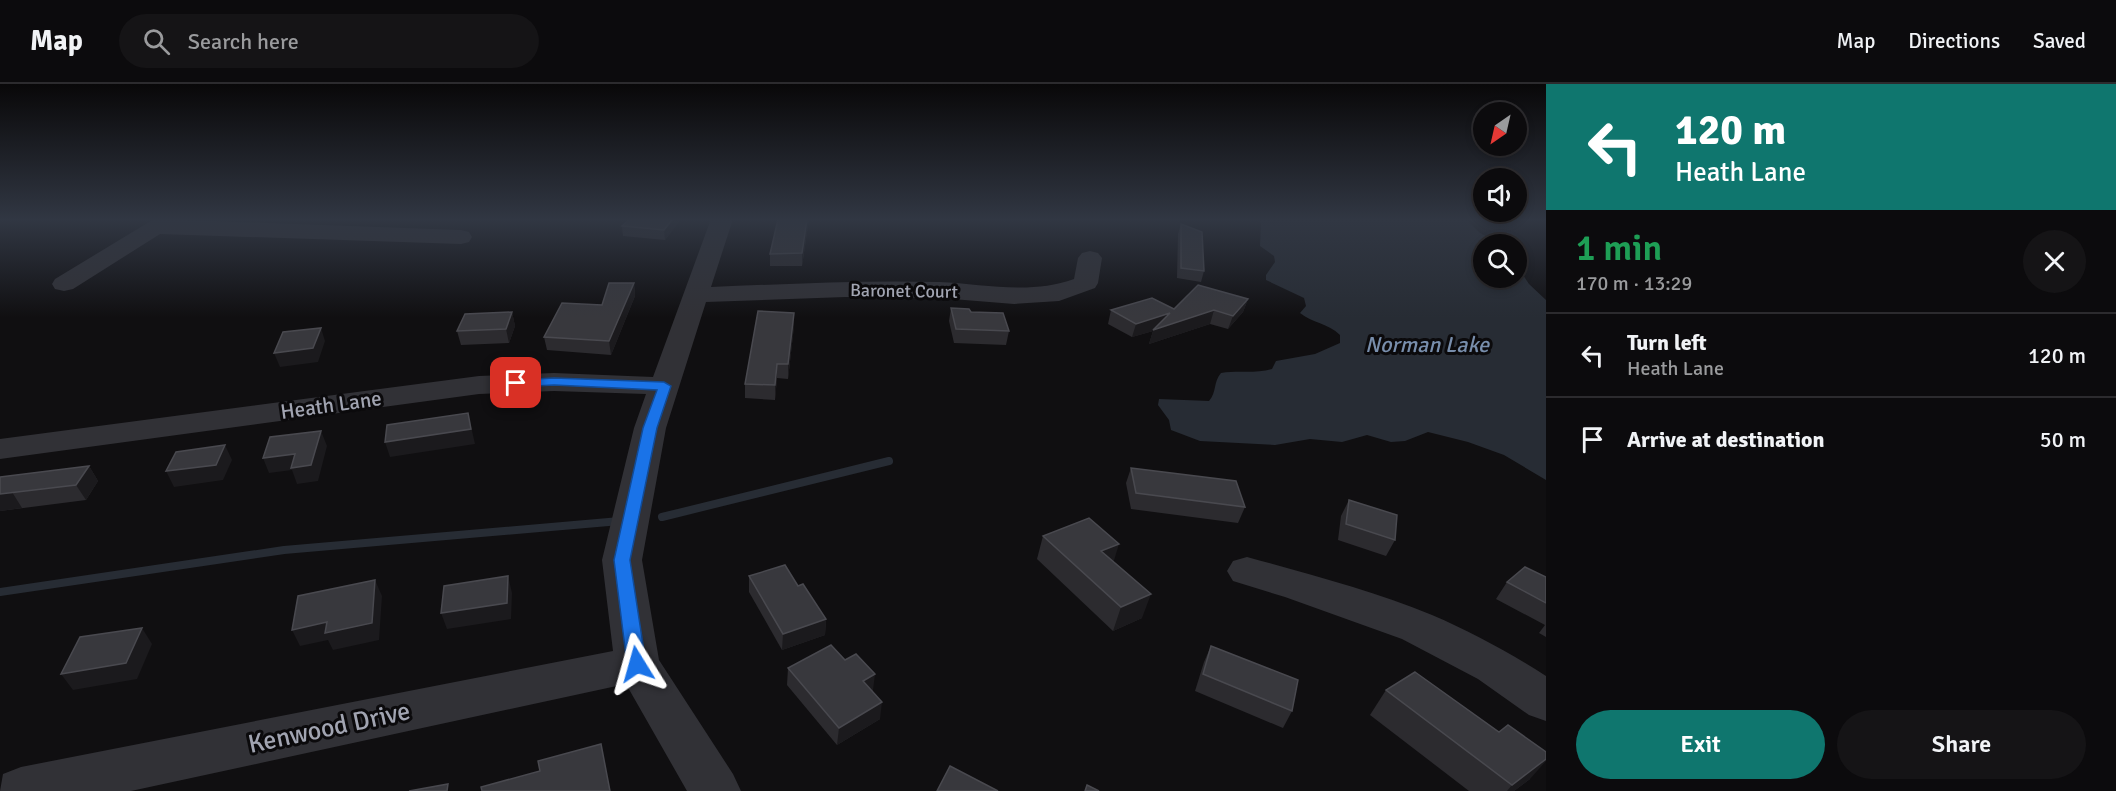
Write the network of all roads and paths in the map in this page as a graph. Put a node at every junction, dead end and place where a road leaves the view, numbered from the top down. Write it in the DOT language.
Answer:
graph roads {
  1 [pos="115,252"];
  2 [pos="710,252"];
  3 [pos="1090,258"];
  4 [pos="64,284"];
  5 [pos="695,295"];
  6 [pos="664,386"];
  7 [pos="0,449"];
  8 [pos="1247,571"];
  9 [pos="637,664"];
  10 [pos="1546,701"];
  11 [pos="21,791"];
  12 [pos="715,791"];
  1 -- 4 [label="street"];
  2 -- 5 [label="street"];
  3 -- 5 [label="street, Baronet Court"];
  5 -- 6 [label="street"];
  6 -- 7 [label="street, Heath Lane"];
  6 -- 9 [label="street"];
  8 -- 10 [label="street"];
  9 -- 11 [label="street, Kenwood Drive"];
  9 -- 12 [label="street"];
}
